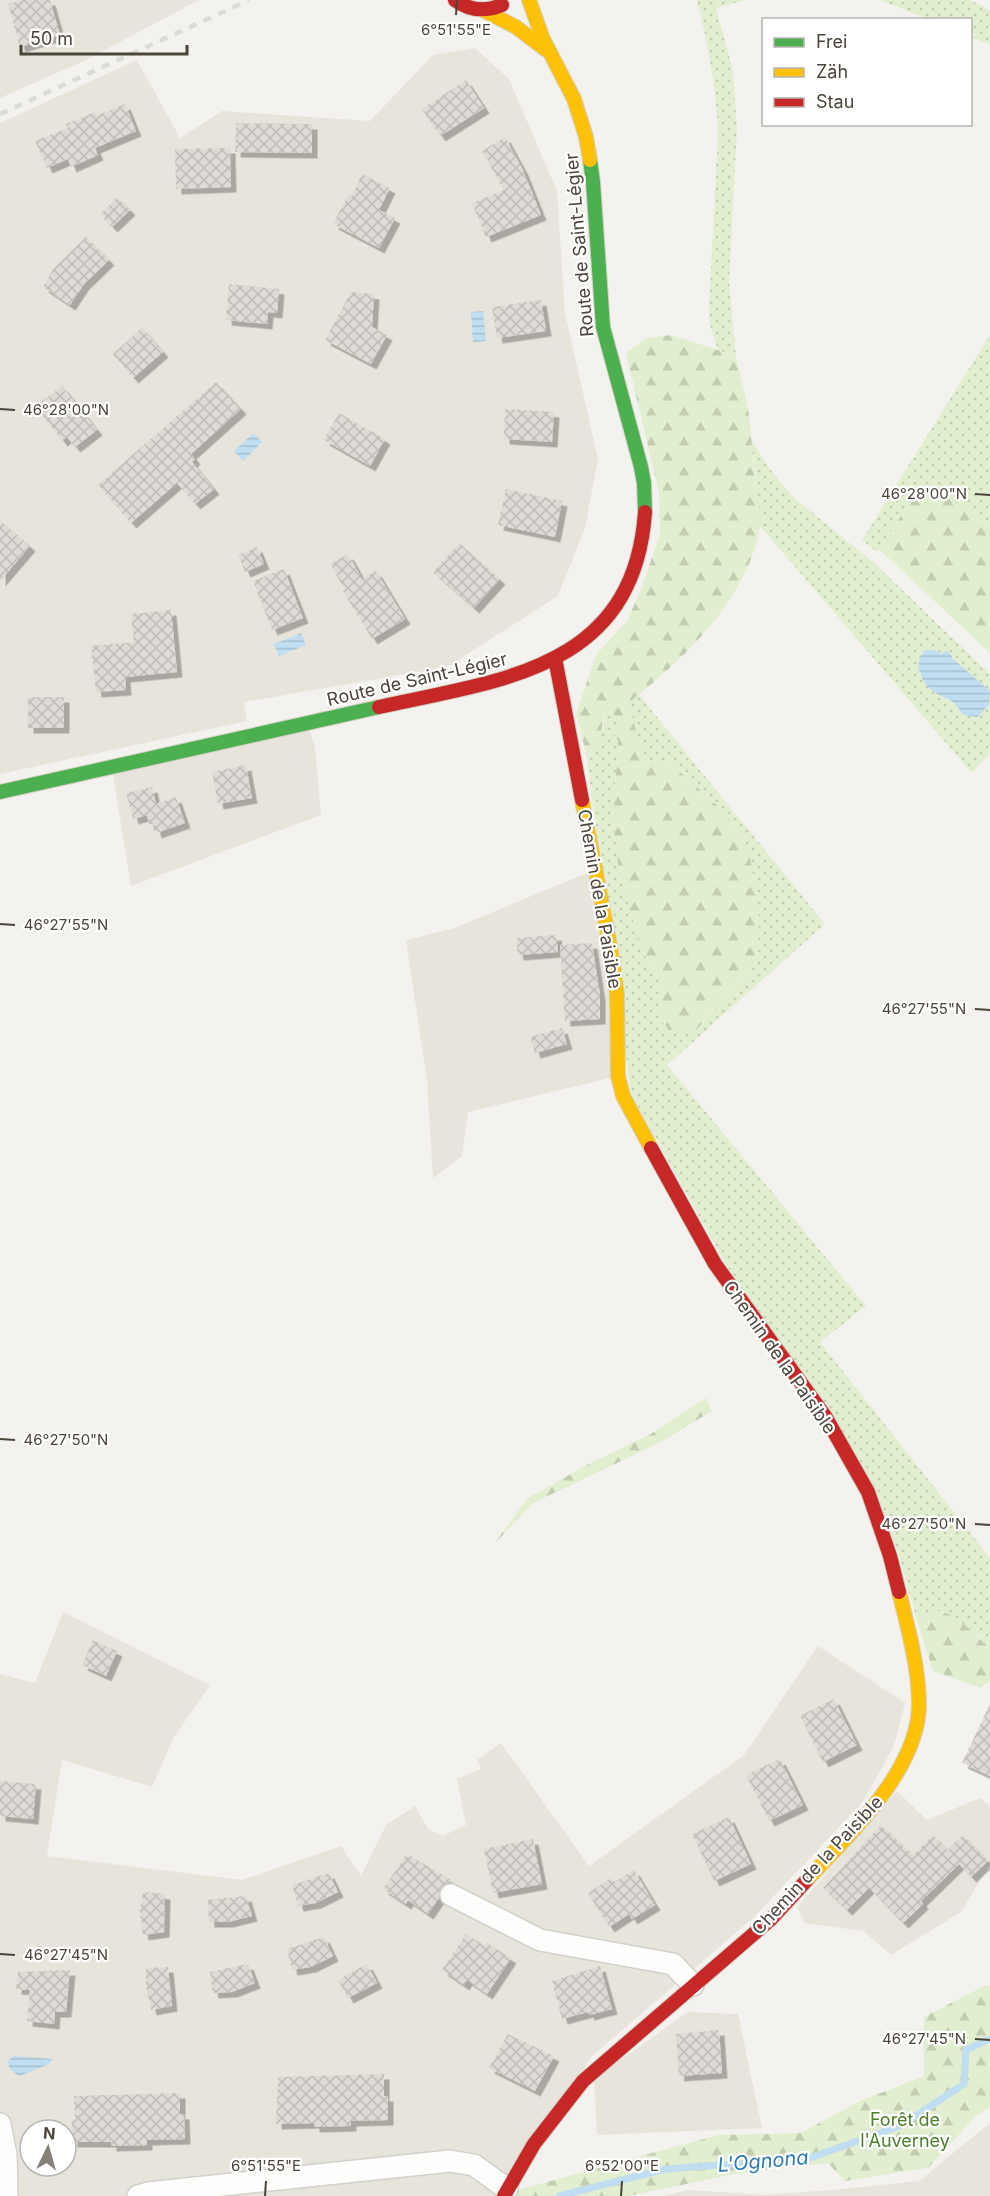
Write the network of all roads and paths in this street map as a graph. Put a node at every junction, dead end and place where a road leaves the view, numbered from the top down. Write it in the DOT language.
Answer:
graph roads {
  1 [pos="455,0"];
  2 [pos="509,0"];
  3 [pos="529,0"];
  4 [pos="483,10"];
  5 [pos="550,54"];
  6 [pos="555,658"];
  7 [pos="0,792"];
  8 [pos="451,1895"];
  9 [pos="693,1985"];
  10 [pos="0,2124"];
  11 [pos="505,2193"];
  12 [pos="7,2196"];
  13 [pos="138,2196"];
  1 -- 4 [label="street, Route de Saint-Légier"];
  2 -- 4 [label="street"];
  3 -- 5 [label="street, Route de Saint-Légier"];
  4 -- 5 [label="street, Route de Saint-Légier"];
  5 -- 6 [label="street, Route de Saint-Légier"];
  6 -- 7 [label="street, Route de Saint-Légier"];
  6 -- 9 [label="street, Chemin de la Paisible"];
  8 -- 9 [label="street"];
  9 -- 11 [label="street, Chemin de la Paisible"];
  10 -- 12 [label="street"];
  11 -- 13 [label="street"];
}
